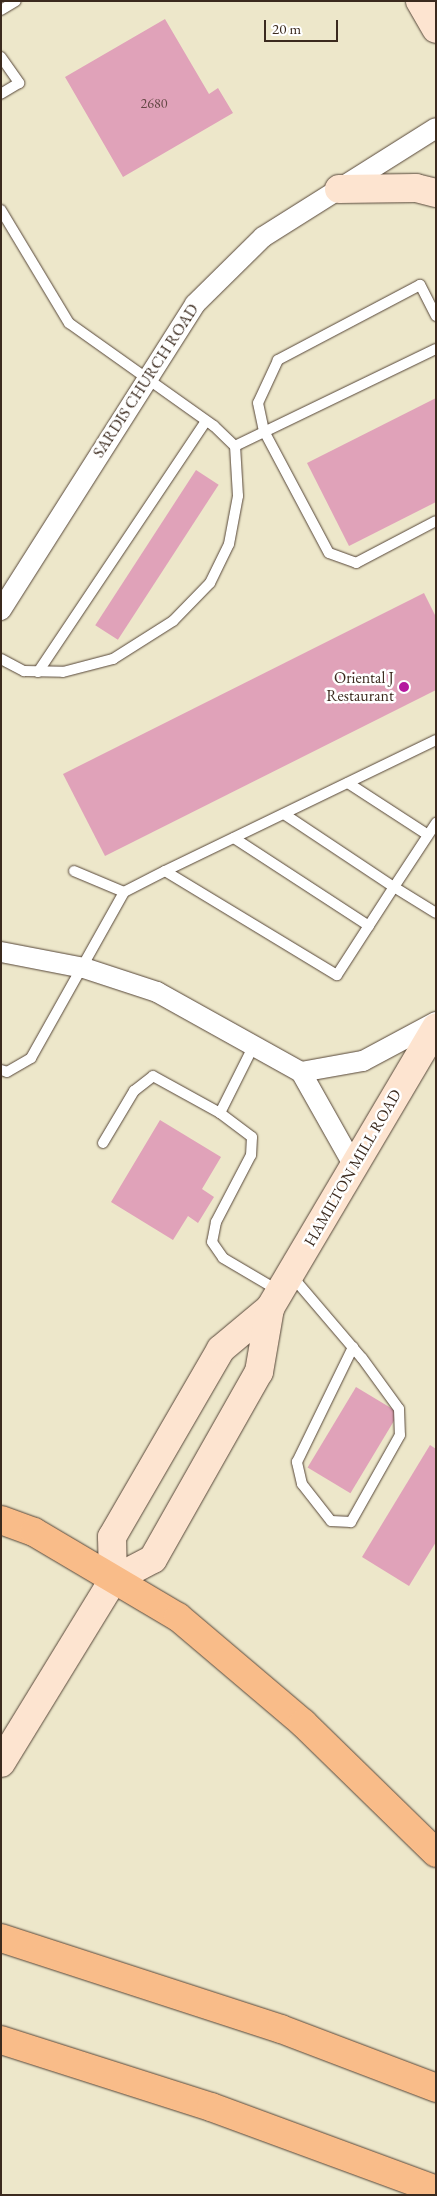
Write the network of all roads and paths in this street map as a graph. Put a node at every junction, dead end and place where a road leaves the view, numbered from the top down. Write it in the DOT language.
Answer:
graph roads {
  1 [pos="16,1"];
  2 [pos="420,1"];
  3 [pos="1,10"];
  4 [pos="436,29"];
  5 [pos="1,57"];
  6 [pos="1,94"];
  7 [pos="436,128"];
  8 [pos="340,189"];
  9 [pos="436,193"];
  10 [pos="1,210"];
  11 [pos="436,316"];
  12 [pos="436,349"];
  13 [pos="145,378"];
  14 [pos="206,421"];
  15 [pos="264,431"];
  16 [pos="235,446"];
  17 [pos="436,521"];
  18 [pos="1,610"];
  19 [pos="1,659"];
  20 [pos="38,672"];
  21 [pos="436,740"];
  22 [pos="348,783"];
  23 [pos="284,814"];
  24 [pos="436,823"];
  25 [pos="428,835"];
  26 [pos="234,838"];
  27 [pos="74,871"];
  28 [pos="165,872"];
  29 [pos="394,888"];
  30 [pos="124,892"];
  31 [pos="436,913"];
  32 [pos="369,926"];
  33 [pos="1,952"];
  34 [pos="84,968"];
  35 [pos="436,1022"];
  36 [pos="436,1027"];
  37 [pos="254,1045"];
  38 [pos="1,1070"];
  39 [pos="301,1072"];
  40 [pos="220,1113"];
  41 [pos="103,1144"];
  42 [pos="354,1166"];
  43 [pos="280,1291"];
  44 [pos="352,1347"];
  45 [pos="1,1520"];
  46 [pos="113,1580"];
  47 [pos="1,1763"];
  48 [pos="436,1853"];
  49 [pos="1,1938"];
  50 [pos="1,2040"];
  51 [pos="436,2088"];
  52 [pos="436,2190"];
  1 -- 3 [label="lane"];
  2 -- 4 [label="main road"];
  5 -- 6 [label="lane"];
  7 -- 8 [label="street, SARDIS CHURCH ROAD"];
  8 -- 9 [label="main road"];
  8 -- 13 [label="street, SARDIS CHURCH ROAD"];
  10 -- 13 [label="lane"];
  11 -- 15 [label="lane"];
  12 -- 15 [label="lane"];
  13 -- 14 [label="lane"];
  13 -- 18 [label="street, SARDIS CHURCH ROAD"];
  14 -- 16 [label="lane"];
  14 -- 20 [label="lane"];
  15 -- 16 [label="lane"];
  15 -- 17 [label="lane"];
  16 -- 20 [label="lane"];
  19 -- 20 [label="lane"];
  21 -- 22 [label="lane"];
  22 -- 23 [label="lane"];
  22 -- 25 [label="lane"];
  23 -- 26 [label="lane"];
  23 -- 29 [label="lane"];
  24 -- 25 [label="lane"];
  25 -- 29 [label="lane"];
  26 -- 28 [label="lane"];
  26 -- 32 [label="lane"];
  27 -- 30 [label="lane"];
  28 -- 30 [label="lane"];
  28 -- 32 [label="lane"];
  29 -- 31 [label="lane"];
  29 -- 32 [label="lane"];
  30 -- 34 [label="lane"];
  33 -- 34 [label="street"];
  34 -- 37 [label="street"];
  34 -- 38 [label="lane"];
  35 -- 39 [label="street"];
  36 -- 42 [label="main road, HAMILTON MILL ROAD"];
  37 -- 39 [label="street"];
  37 -- 40 [label="lane"];
  39 -- 42 [label="street"];
  40 -- 41 [label="lane"];
  40 -- 43 [label="lane"];
  42 -- 43 [label="main road, HAMILTON MILL ROAD"];
  43 -- 44 [label="lane"];
  43 -- 46 [label="main road, HAMILTON MILL ROAD"];
  43 -- 46 [label="main road, HAMILTON MILL ROAD"];
  44 -- 44 [label="lane"];
  45 -- 46 [label="highway"];
  46 -- 47 [label="main road"];
  46 -- 48 [label="highway"];
  49 -- 51 [label="highway"];
  50 -- 52 [label="highway"];
}
